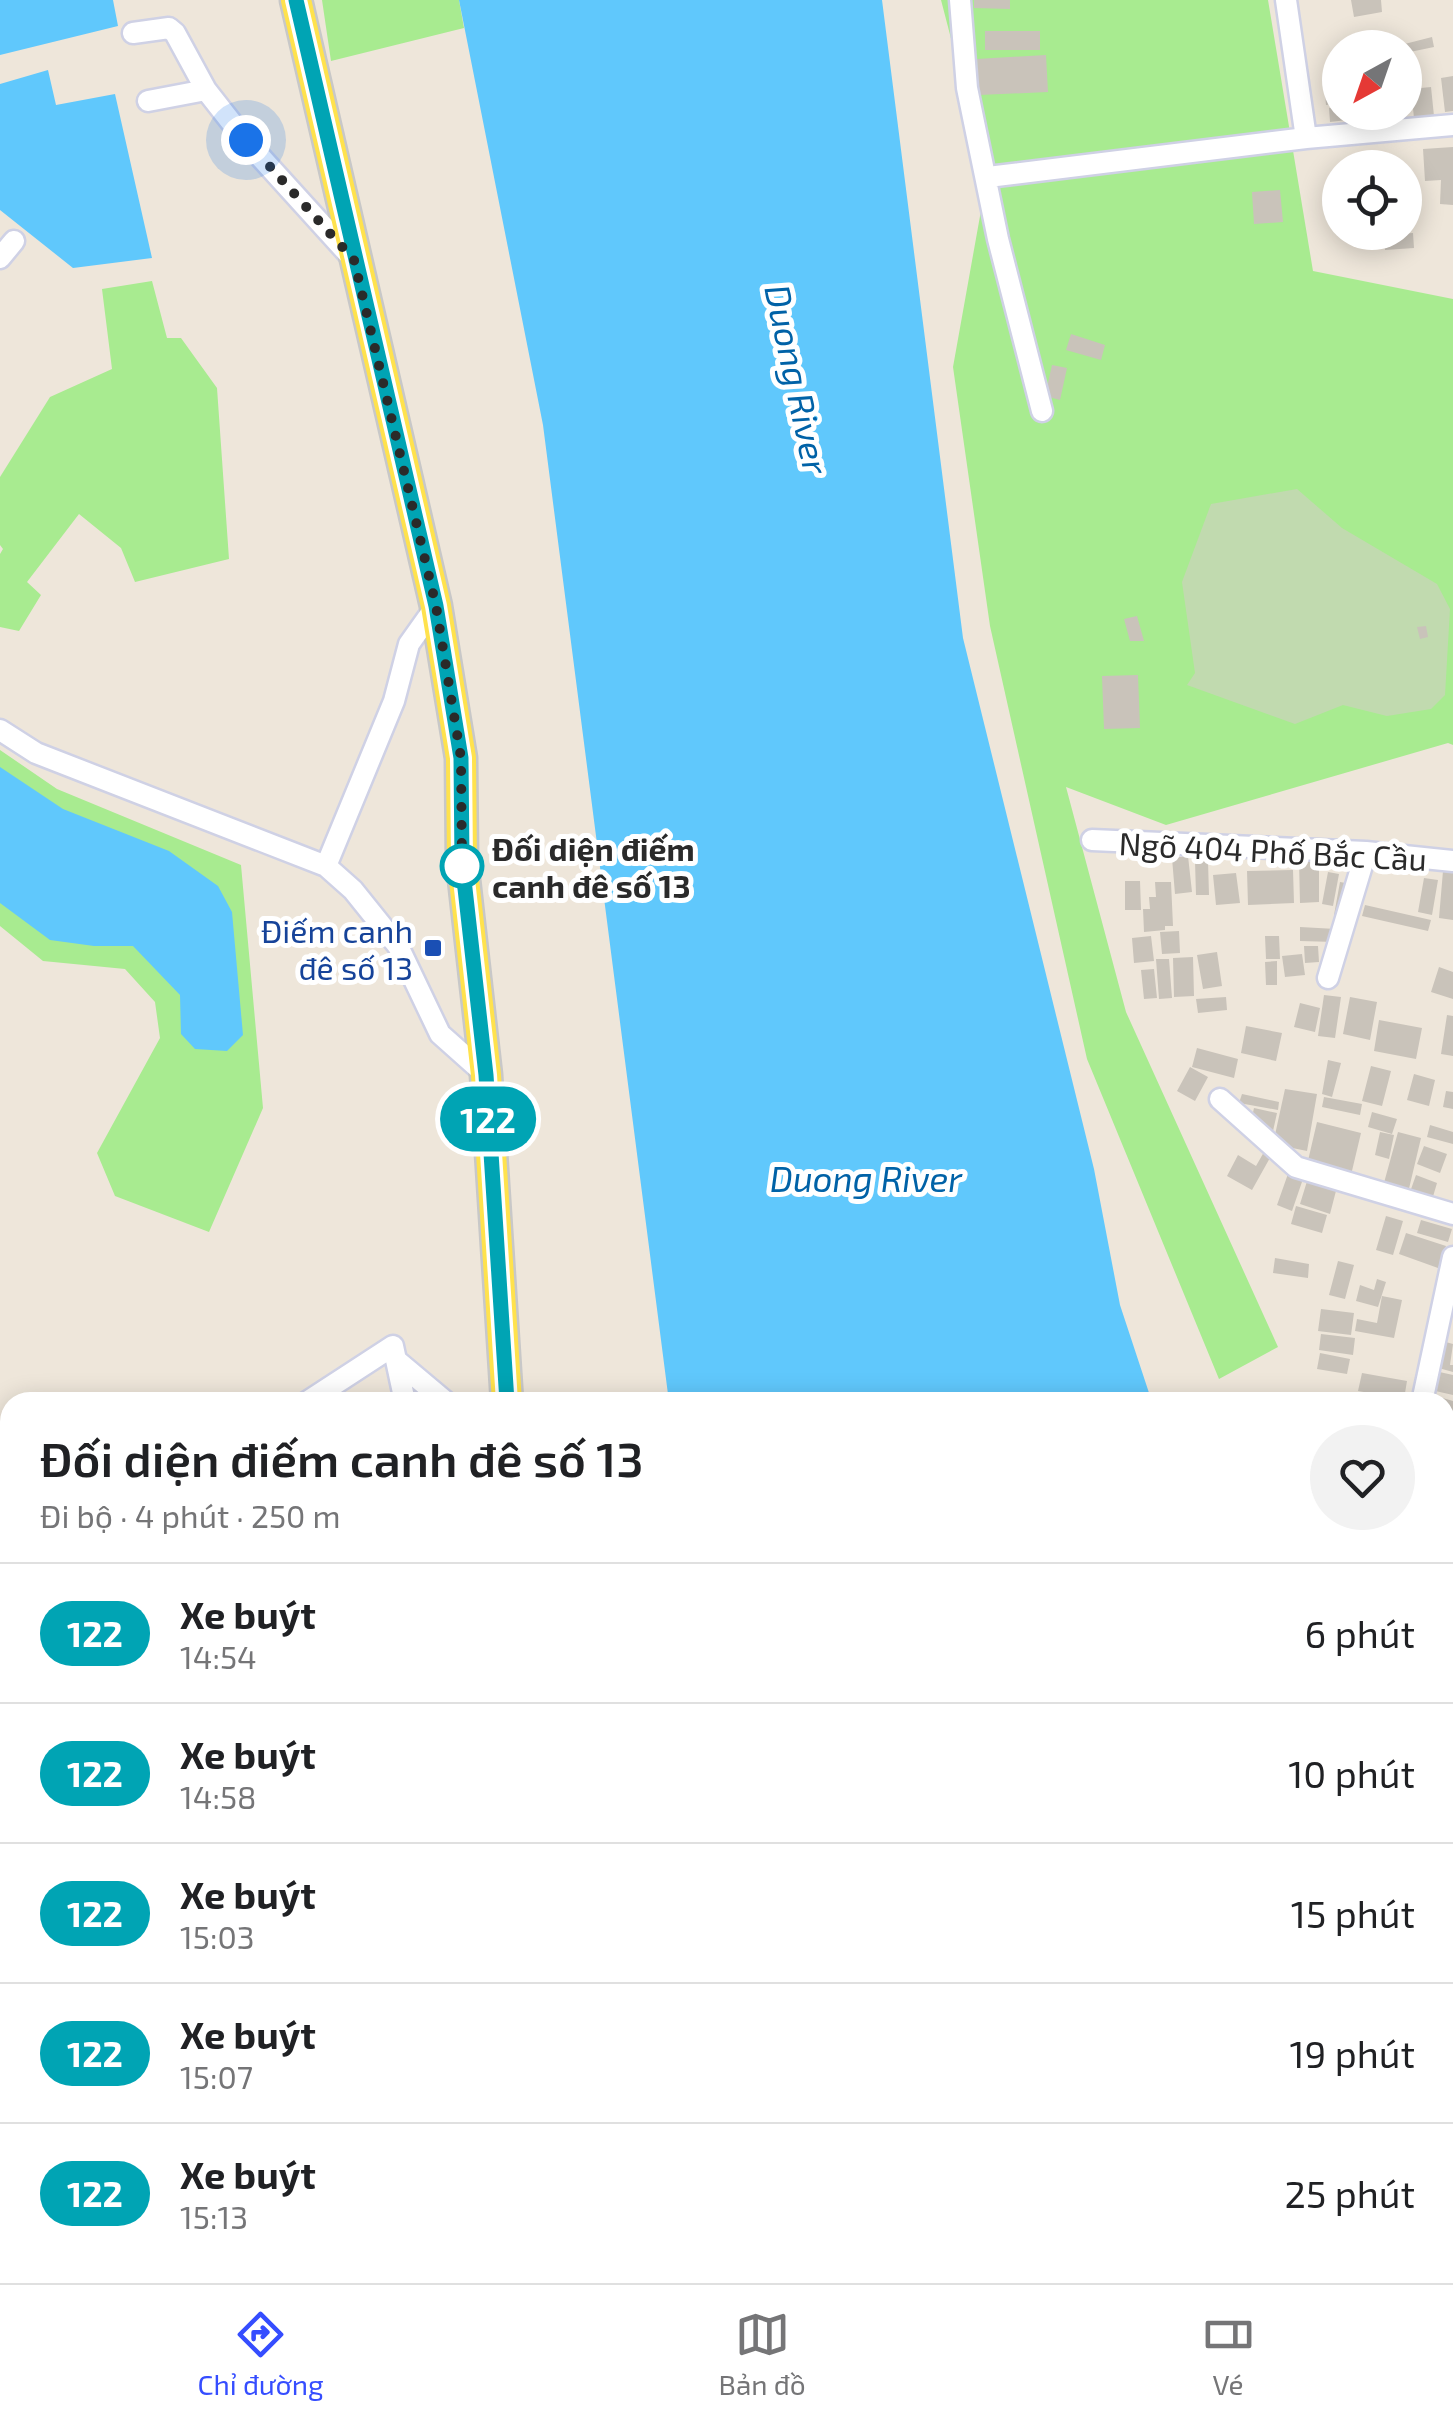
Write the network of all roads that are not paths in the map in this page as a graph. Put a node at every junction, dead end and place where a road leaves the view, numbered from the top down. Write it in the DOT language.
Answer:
graph roads {
  1 [pos="296,0"];
  2 [pos="960,0"];
  3 [pos="1286,0"];
  4 [pos="133,33"];
  5 [pos="206,90"];
  6 [pos="148,101"];
  7 [pos="1453,125"];
  8 [pos="1306,138"];
  9 [pos="988,177"];
  10 [pos="14,241"];
  11 [pos="0,258"];
  12 [pos="354,260"];
  13 [pos="1042,411"];
  14 [pos="436,606"];
  15 [pos="0,730"];
  16 [pos="1092,840"];
  17 [pos="1366,852"];
  18 [pos="1453,861"];
  19 [pos="326,866"];
  20 [pos="1328,978"];
  21 [pos="486,1075"];
  22 [pos="1220,1099"];
  23 [pos="1453,1214"];
  24 [pos="1453,1257"];
  25 [pos="1449,1297"];
  26 [pos="396,1360"];
  27 [pos="322,1392"];
  28 [pos="402,1392"];
  29 [pos="434,1392"];
  30 [pos="506,1392"];
  31 [pos="1425,1392"];
  1 -- 12 [label="main road"];
  2 -- 9 [label="street"];
  3 -- 8 [label="street"];
  4 -- 5 [label="street"];
  5 -- 6 [label="street"];
  5 -- 12 [label="street"];
  7 -- 8 [label="street"];
  8 -- 9 [label="street"];
  9 -- 13 [label="street"];
  10 -- 11 [label="street"];
  12 -- 14 [label="main road"];
  14 -- 19 [label="street"];
  14 -- 21 [label="main road"];
  15 -- 19 [label="street"];
  16 -- 17 [label="street, Ngõ 404 Phố Bắc Cầu"];
  17 -- 18 [label="street, Ngõ 404 Phố Bắc Cầu"];
  17 -- 20 [label="street"];
  19 -- 21 [label="street"];
  21 -- 30 [label="main road"];
  22 -- 23 [label="street"];
  24 -- 25 [label="street"];
  25 -- 31 [label="street"];
  26 -- 27 [label="street"];
  26 -- 28 [label="street"];
  26 -- 29 [label="street"];
}
